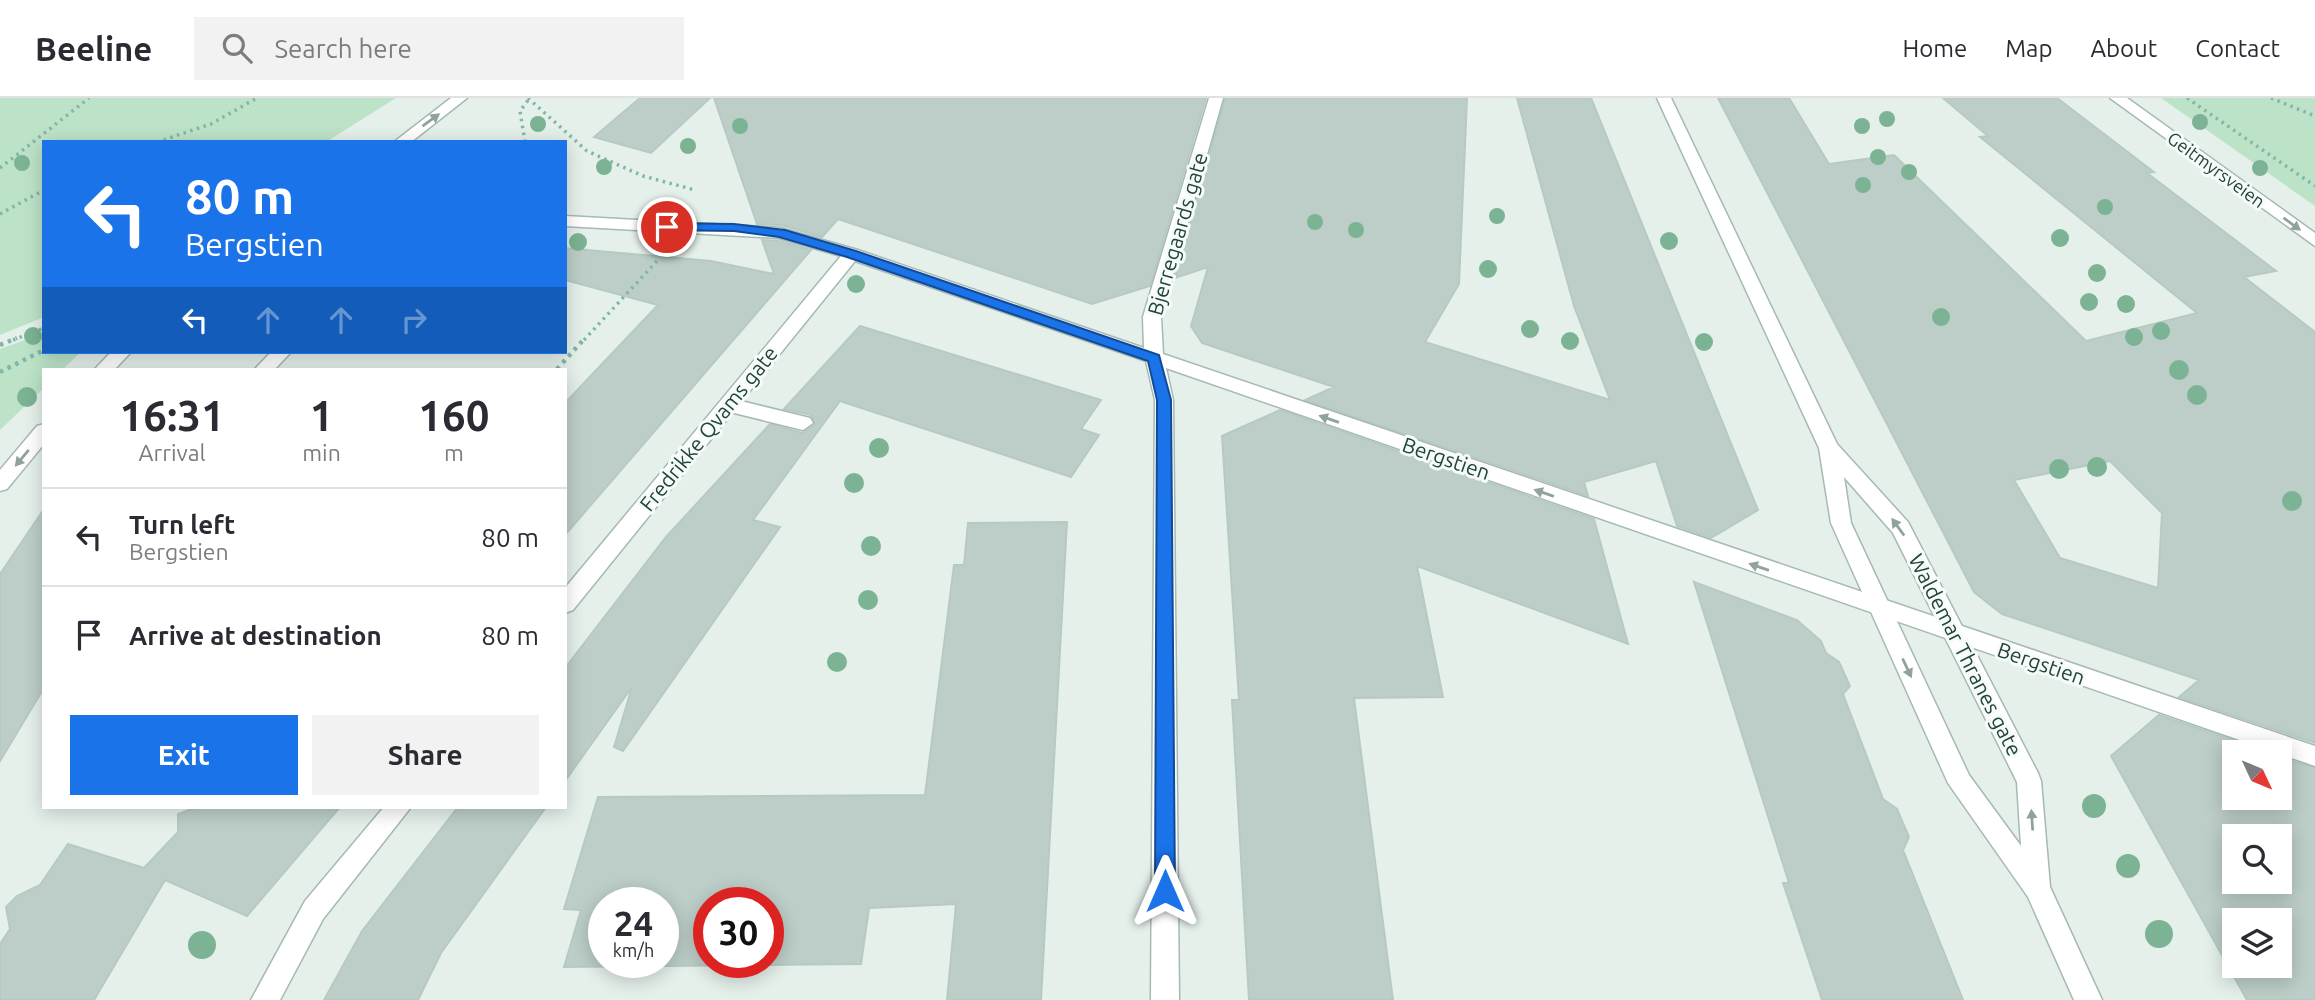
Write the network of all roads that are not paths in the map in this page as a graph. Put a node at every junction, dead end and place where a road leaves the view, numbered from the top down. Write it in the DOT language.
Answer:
graph roads {
  1 [pos="460,98"];
  2 [pos="1216,98"];
  3 [pos="1664,98"];
  4 [pos="2117,98"];
  5 [pos="404,140"];
  6 [pos="567,221"];
  7 [pos="2315,241"];
  8 [pos="852,254"];
  9 [pos="120,354"];
  10 [pos="280,354"];
  11 [pos="1154,358"];
  12 [pos="105,368"];
  13 [pos="265,368"];
  14 [pos="729,405"];
  15 [pos="803,423"];
  16 [pos="42,433"];
  17 [pos="1829,448"];
  18 [pos="0,484"];
  19 [pos="567,602"];
  20 [pos="1878,606"];
  21 [pos="1954,632"];
  22 [pos="2315,756"];
  23 [pos="397,809"];
  24 [pos="2036,888"];
  25 [pos="265,1000"];
  26 [pos="1165,1000"];
  27 [pos="2088,1000"];
  5 -- 1 [label="street, one-way"];
  2 -- 11 [label="street, Bjerregaards gate"];
  3 -- 17 [label="street, Waldemar Thranes gate"];
  4 -- 7 [label="street, Geitmyrsveien, one-way"];
  6 -- 8 [label="street, Bergstien"];
  8 -- 11 [label="street, Bergstien"];
  8 -- 14 [label="street, Fredrikke Qvams gate"];
  9 -- 12 [label="street"];
  10 -- 13 [label="street"];
  20 -- 11 [label="street, Bergstien, one-way"];
  11 -- 26 [label="street, Bjerregaards gate"];
  14 -- 15 [label="street"];
  14 -- 19 [label="street, Fredrikke Qvams gate"];
  16 -- 18 [label="street, one-way"];
  17 -- 20 [label="street, Waldemar Thranes gate"];
  21 -- 17 [label="street, Waldemar Thranes gate, one-way"];
  20 -- 21 [label="street, Bergstien"];
  20 -- 24 [label="street, Waldemar Thranes gate, one-way"];
  21 -- 22 [label="street, Bergstien"];
  24 -- 21 [label="street, Waldemar Thranes gate, one-way"];
  23 -- 25 [label="street"];
  24 -- 27 [label="street, Waldemar Thranes gate"];
}
